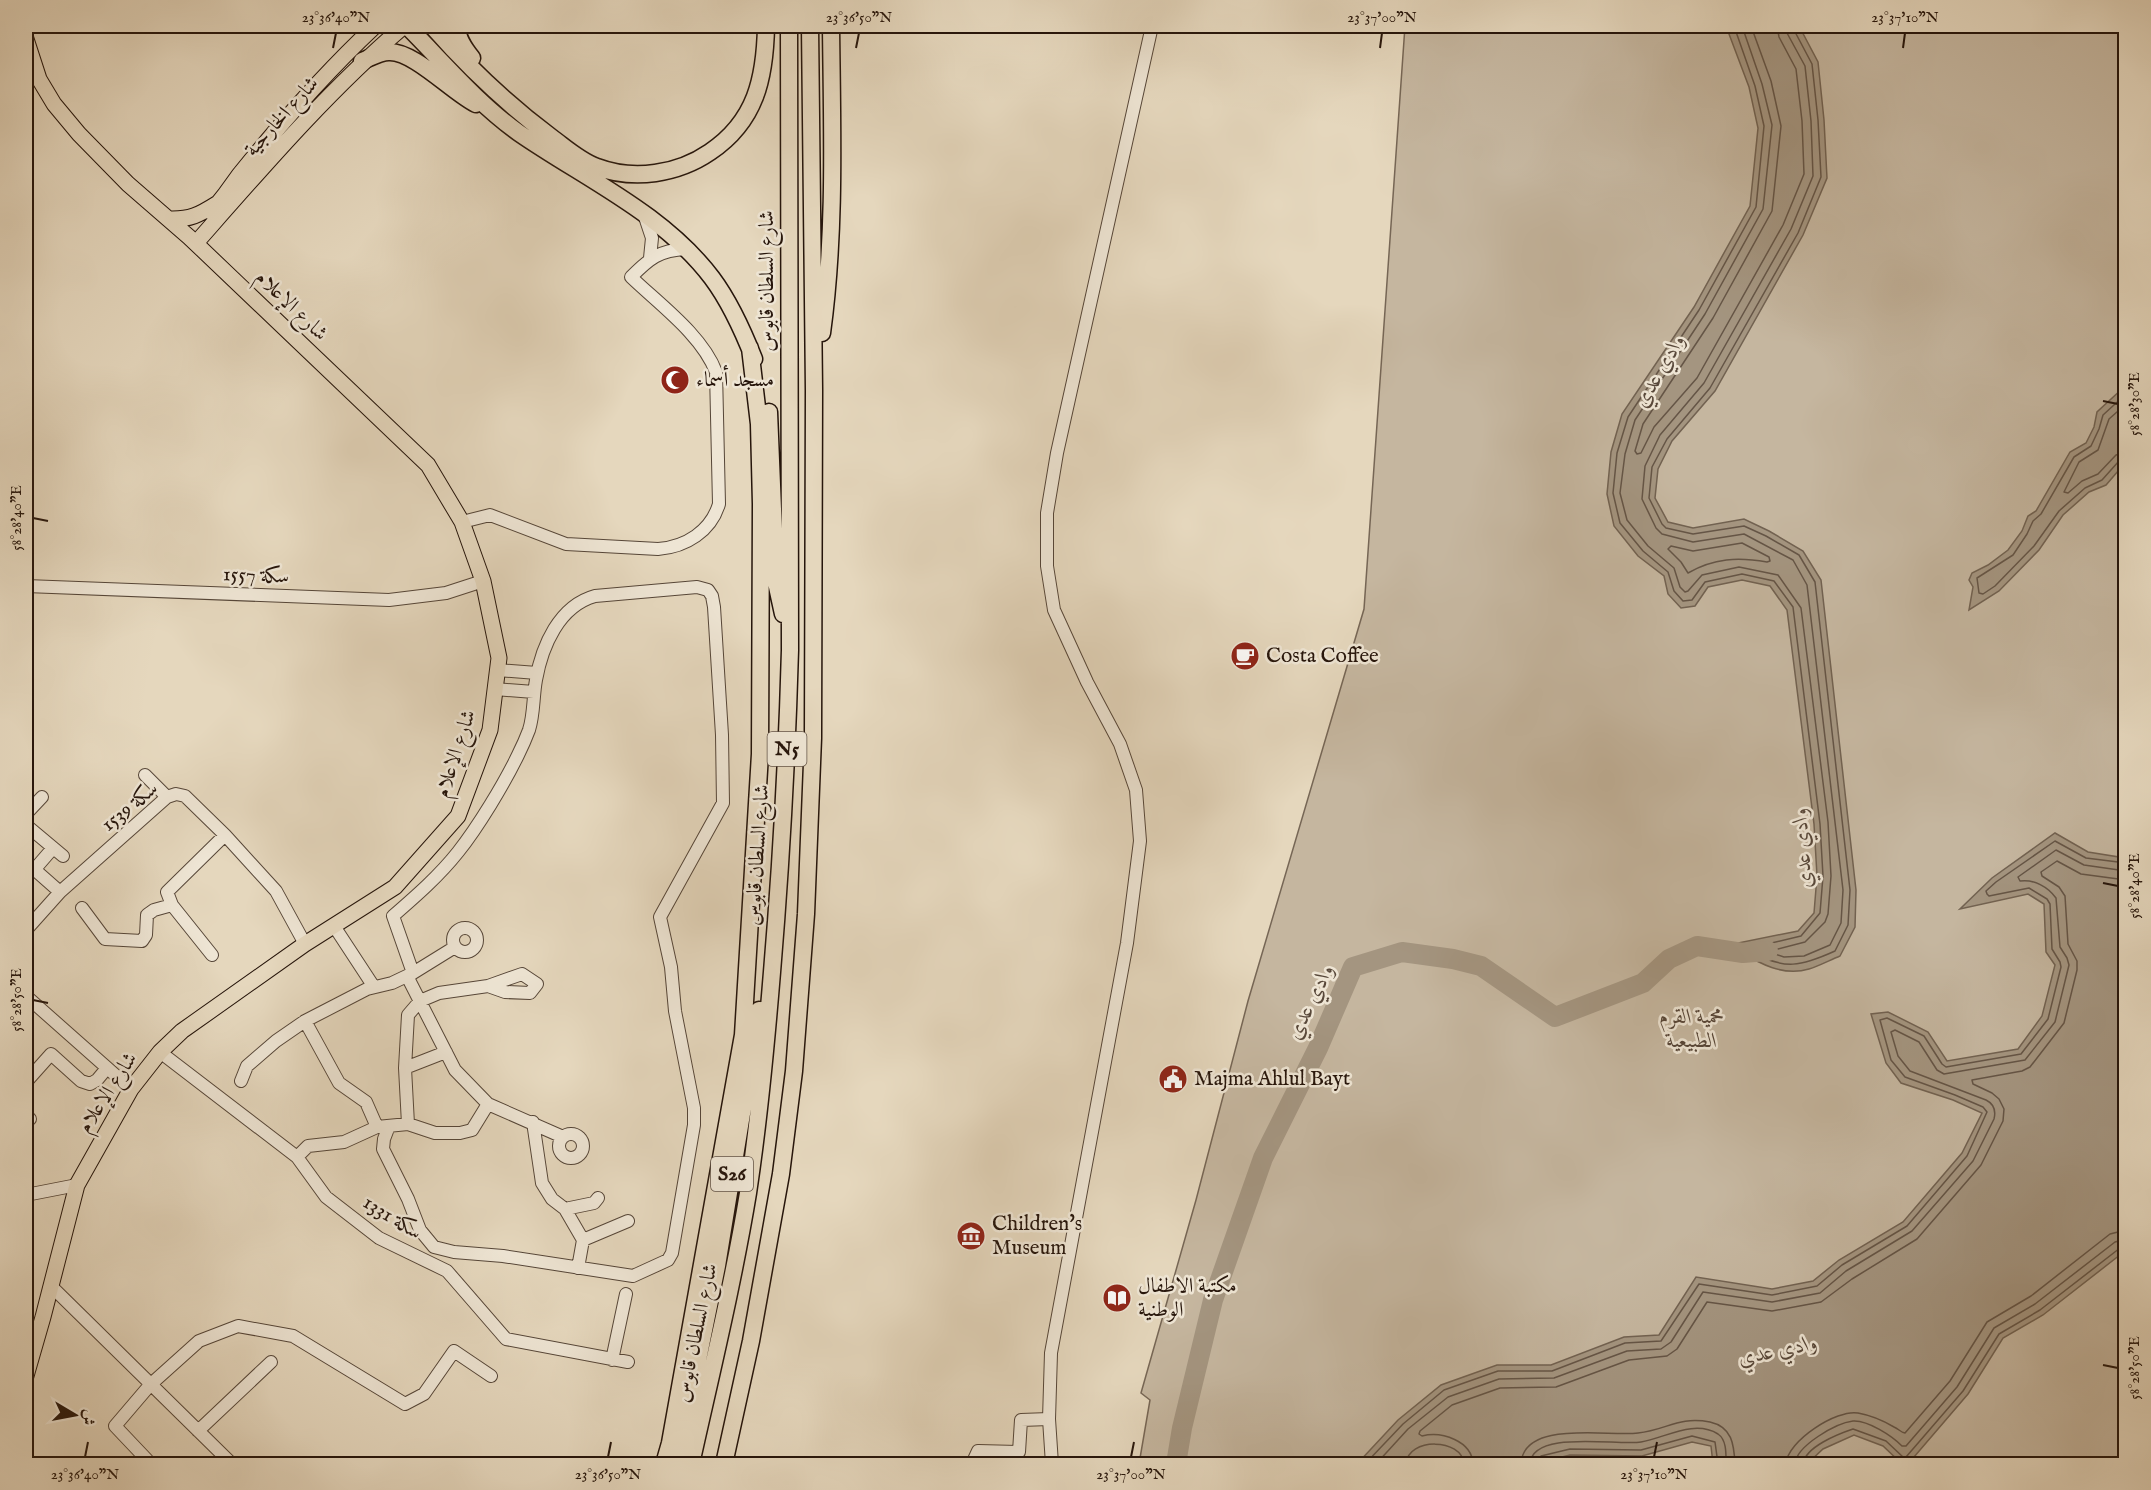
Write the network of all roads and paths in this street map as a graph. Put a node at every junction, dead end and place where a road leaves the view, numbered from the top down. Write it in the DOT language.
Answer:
graph roads {
  1 [pos="375,26"];
  2 [pos="406,26"];
  3 [pos="432,26"];
  4 [pos="457,26"];
  5 [pos="766,26"];
  6 [pos="789,26"];
  7 [pos="810,26"];
  8 [pos="831,26"];
  9 [pos="1152,26"];
  10 [pos="26,39"];
  11 [pos="362,61"];
  12 [pos="500,107"];
  13 [pos="220,208"];
  14 [pos="644,214"];
  15 [pos="168,219"];
  16 [pos="193,240"];
  17 [pos="686,249"];
  18 [pos="650,258"];
  19 [pos="216,262"];
  20 [pos="750,348"];
  21 [pos="814,390"];
  22 [pos="462,522"];
  23 [pos="483,582"];
  24 [pos="26,586"];
  25 [pos="790,650"];
  26 [pos="497,670"];
  27 [pos="537,673"];
  28 [pos="495,689"];
  29 [pos="534,692"];
  30 [pos="145,775"];
  31 [pos="42,797"];
  32 [pos="167,797"];
  33 [pos="26,814"];
  34 [pos="26,825"];
  35 [pos="225,835"];
  36 [pos="30,866"];
  37 [pos="779,882"];
  38 [pos="60,892"];
  39 [pos="172,905"];
  40 [pos="82,908"];
  41 [pos="334,926"];
  42 [pos="26,930"];
  43 [pos="305,944"];
  44 [pos="455,947"];
  45 [pos="212,955"];
  46 [pos="410,974"];
  47 [pos="488,986"];
  48 [pos="374,987"];
  49 [pos="26,996"];
  50 [pos="420,1001"];
  51 [pos="305,1021"];
  52 [pos="160,1052"];
  53 [pos="446,1052"];
  54 [pos="107,1068"];
  55 [pos="405,1068"];
  56 [pos="26,1082"];
  57 [pos="241,1082"];
  58 [pos="131,1089"];
  59 [pos="488,1104"];
  60 [pos="532,1122"];
  61 [pos="408,1124"];
  62 [pos="383,1126"];
  63 [pos="563,1137"];
  64 [pos="297,1157"];
  65 [pos="76,1185"];
  66 [pos="26,1196"];
  67 [pos="598,1198"];
  68 [pos="565,1209"];
  69 [pos="628,1221"];
  70 [pos="583,1240"];
  71 [pos="578,1268"];
  72 [pos="51,1286"];
  73 [pos="626,1294"];
  74 [pos="612,1360"];
  75 [pos="271,1362"];
  76 [pos="627,1362"];
  77 [pos="26,1376"];
  78 [pos="491,1376"];
  79 [pos="150,1385"];
  80 [pos="1049,1419"];
  81 [pos="198,1431"];
  82 [pos="151,1464"];
  83 [pos="232,1464"];
  84 [pos="664,1464"];
  85 [pos="677,1464"];
  86 [pos="691,1464"];
  87 [pos="724,1464"];
  88 [pos="972,1464"];
  89 [pos="1052,1464"];
  1 -- 13 [label="main road, شارع الخارجية"];
  2 -- 11 [label="main road, شارع الخارجية"];
  2 -- 12 [label="highway"];
  3 -- 12 [label="highway"];
  4 -- 12 [label="highway"];
  5 -- 12 [label="highway"];
  6 -- 25 [label="highway, شارع السلطان قابوس / N5"];
  7 -- 21 [label="highway, N5"];
  8 -- 21 [label="highway"];
  9 -- 80 [label="street"];
  10 -- 15 [label="main road, شارع الإعلام"];
  11 -- 12 [label="highway"];
  11 -- 13 [label="main road, شارع الخارجية"];
  12 -- 14 [label="highway"];
  13 -- 15 [label="main road"];
  13 -- 16 [label="main road, شارع الخارجية"];
  13 -- 19 [label="main road"];
  14 -- 17 [label="highway"];
  14 -- 18 [label="street"];
  15 -- 16 [label="main road, شارع الإعلام"];
  16 -- 19 [label="main road, شارع الإعلام"];
  17 -- 18 [label="street"];
  17 -- 20 [label="highway"];
  18 -- 22 [label="street"];
  19 -- 22 [label="main road, شارع الإعلام"];
  20 -- 25 [label="highway"];
  20 -- 84 [label="highway"];
  21 -- 87 [label="highway, N5"];
  22 -- 23 [label="main road, شارع الإعلام"];
  23 -- 24 [label="street, سكة 1557"];
  23 -- 26 [label="main road, شارع الإعلام"];
  25 -- 37 [label="highway, شارع السلطان قابوس / N5"];
  26 -- 27 [label="street"];
  26 -- 28 [label="main road, شارع الإعلام"];
  27 -- 29 [label="street"];
  27 -- 71 [label="street"];
  28 -- 29 [label="street"];
  28 -- 41 [label="main road, شارع الإعلام"];
  29 -- 46 [label="street"];
  30 -- 32 [label="street"];
  31 -- 33 [label="street"];
  32 -- 35 [label="street, سكة 1539"];
  32 -- 38 [label="street, سكة 1539"];
  34 -- 36 [label="street"];
  35 -- 39 [label="street"];
  35 -- 43 [label="street, سكة 1539"];
  36 -- 38 [label="street"];
  37 -- 85 [label="highway, S26"];
  37 -- 86 [label="highway, شارع السلطان قابوس / N5"];
  38 -- 42 [label="street, سكة 1539"];
  39 -- 40 [label="street"];
  39 -- 45 [label="street"];
  41 -- 43 [label="main road, شارع الإعلام"];
  41 -- 48 [label="street"];
  43 -- 52 [label="main road, شارع الإعلام"];
  44 -- 46 [label="street"];
  46 -- 48 [label="street"];
  46 -- 50 [label="street"];
  47 -- 50 [label="street"];
  48 -- 51 [label="street"];
  49 -- 54 [label="street"];
  50 -- 53 [label="street"];
  50 -- 55 [label="street"];
  51 -- 57 [label="street"];
  51 -- 62 [label="street"];
  52 -- 58 [label="main road, شارع الإعلام"];
  52 -- 64 [label="street, سكة 1331"];
  53 -- 55 [label="street"];
  53 -- 59 [label="street"];
  54 -- 56 [label="street"];
  54 -- 58 [label="street"];
  55 -- 61 [label="street"];
  58 -- 65 [label="main road, شارع الإعلام"];
  59 -- 60 [label="street"];
  59 -- 61 [label="street"];
  60 -- 63 [label="street"];
  60 -- 68 [label="street"];
  61 -- 62 [label="street"];
  62 -- 64 [label="street"];
  62 -- 71 [label="street"];
  64 -- 74 [label="street, سكة 1331"];
  65 -- 66 [label="street"];
  65 -- 72 [label="main road, شارع الإعلام"];
  67 -- 68 [label="street"];
  68 -- 70 [label="street"];
  69 -- 70 [label="street"];
  70 -- 71 [label="street"];
  72 -- 77 [label="main road, شارع الإعلام"];
  72 -- 79 [label="street"];
  73 -- 74 [label="street"];
  74 -- 76 [label="street, سكة 1331"];
  75 -- 81 [label="street"];
  78 -- 79 [label="street"];
  79 -- 81 [label="street"];
  79 -- 82 [label="street"];
  80 -- 88 [label="street"];
  80 -- 89 [label="street"];
  81 -- 83 [label="street"];
}
